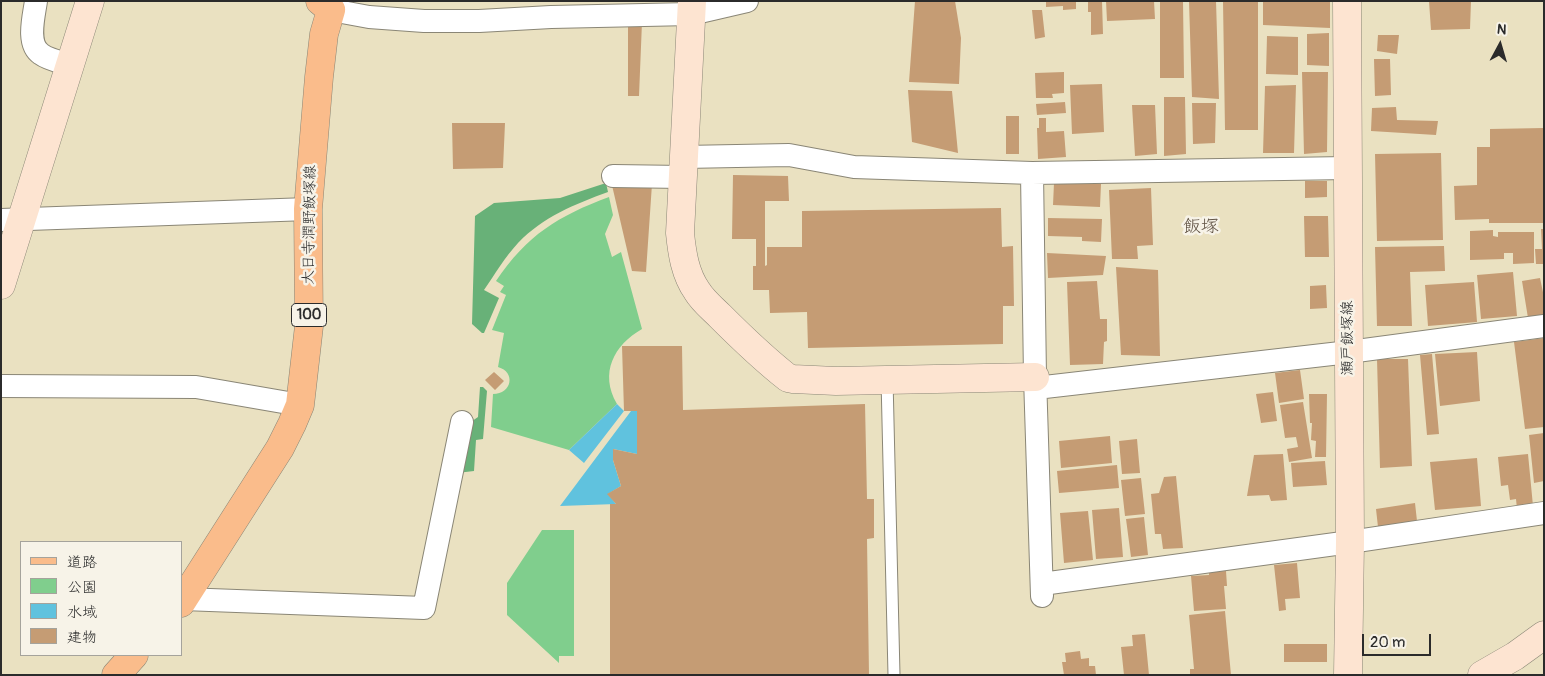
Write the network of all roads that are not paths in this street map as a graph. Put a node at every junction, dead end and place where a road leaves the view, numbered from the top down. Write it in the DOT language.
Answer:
graph roads {
  1 [pos="36,1"];
  2 [pos="90,1"];
  3 [pos="747,1"];
  4 [pos="1347,1"];
  5 [pos="326,6"];
  6 [pos="692,8"];
  7 [pos="426,11"];
  8 [pos="71,64"];
  9 [pos="684,167"];
  10 [pos="1347,168"];
  11 [pos="1032,173"];
  12 [pos="613,176"];
  13 [pos="308,209"];
  14 [pos="12,220"];
  15 [pos="1,285"];
  16 [pos="1544,326"];
  17 [pos="1348,352"];
  18 [pos="887,380"];
  19 [pos="1036,383"];
  20 [pos="1,386"];
  21 [pos="300,405"];
  22 [pos="462,422"];
  23 [pos="1544,513"];
  24 [pos="1350,542"];
  25 [pos="182,601"];
  26 [pos="1544,635"];
  27 [pos="133,656"];
  28 [pos="116,675"];
  29 [pos="894,675"];
  30 [pos="1348,675"];
  31 [pos="1482,675"];
  1 -- 8 [label="street"];
  2 -- 8 [label="street"];
  3 -- 6 [label="street"];
  4 -- 10 [label="street, 瀬戸飯塚線"];
  5 -- 7 [label="street"];
  5 -- 13 [label="main road, 大日寺潤野飯塚線 / 100"];
  6 -- 7 [label="street"];
  6 -- 9 [label="street"];
  8 -- 14 [label="street"];
  9 -- 11 [label="street"];
  9 -- 12 [label="street"];
  9 -- 18 [label="street"];
  10 -- 11 [label="street"];
  10 -- 17 [label="street, 瀬戸飯塚線"];
  11 -- 19 [label="street"];
  13 -- 14 [label="street"];
  13 -- 21 [label="main road, 大日寺潤野飯塚線 / 100"];
  14 -- 15 [label="street"];
  16 -- 17 [label="street"];
  17 -- 19 [label="street"];
  17 -- 24 [label="street, 瀬戸飯塚線"];
  18 -- 19 [label="street"];
  18 -- 29 [label="lane"];
  19 -- 24 [label="street"];
  20 -- 21 [label="street"];
  21 -- 25 [label="main road, 大日寺潤野飯塚線 / 100"];
  22 -- 25 [label="street"];
  23 -- 24 [label="street"];
  24 -- 30 [label="street, 瀬戸飯塚線"];
  26 -- 31 [label="street"];
  27 -- 28 [label="main road"];
}
